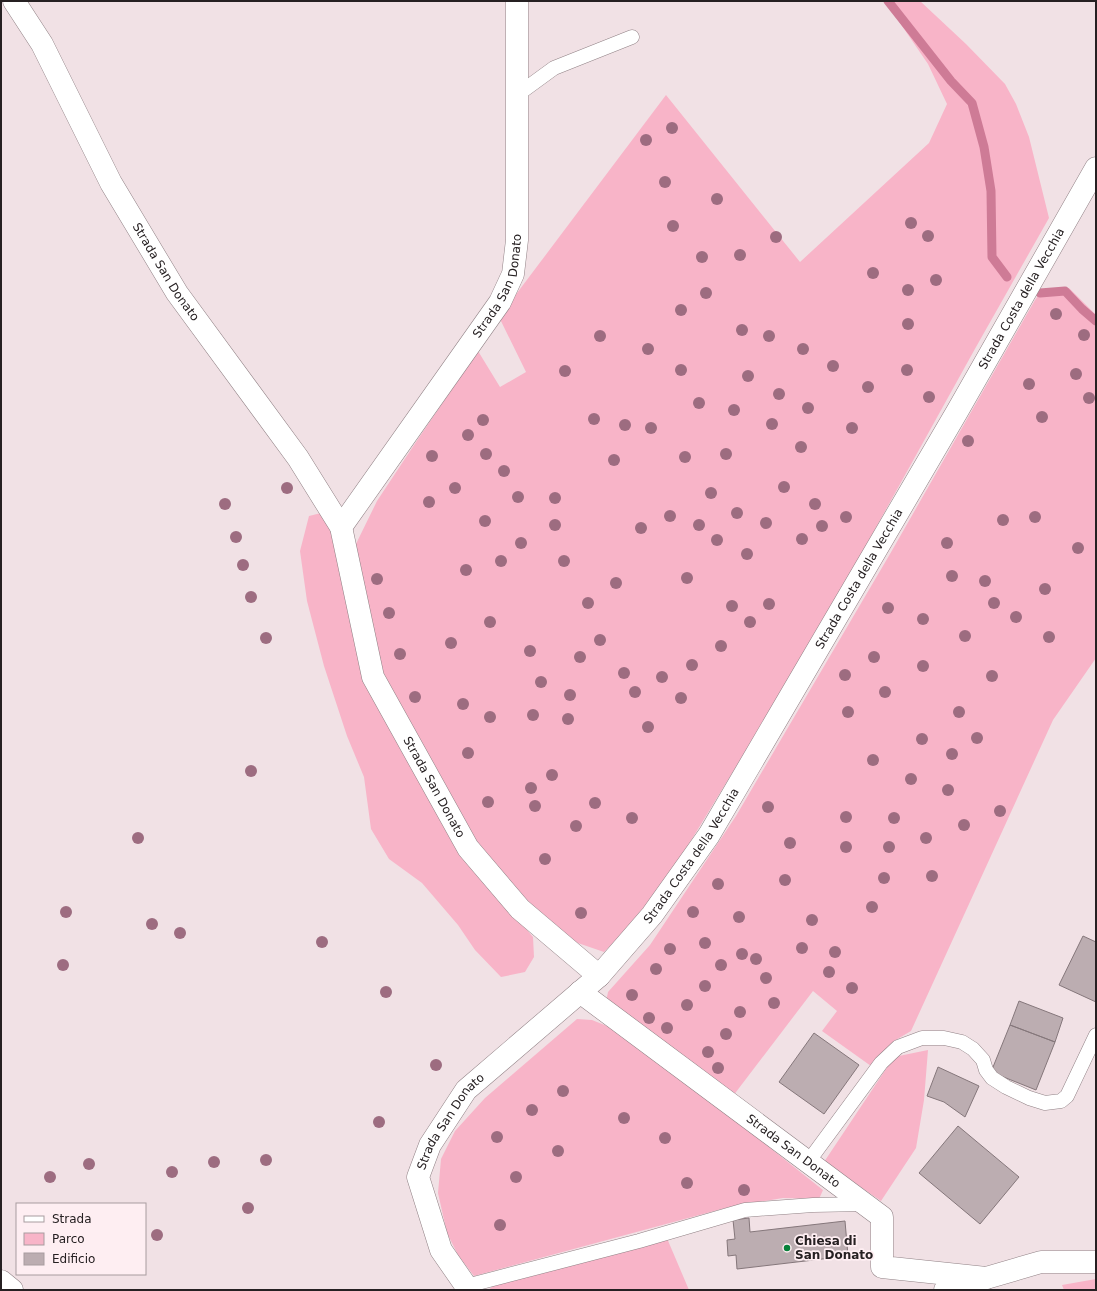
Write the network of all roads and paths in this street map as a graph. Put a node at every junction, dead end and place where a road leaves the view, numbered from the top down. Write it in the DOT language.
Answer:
graph roads {
  1 [pos="14,1"];
  2 [pos="517,1"];
  3 [pos="632,37"];
  4 [pos="517,95"];
  5 [pos="1096,168"];
  6 [pos="341,527"];
  7 [pos="599,976"];
  8 [pos="580,992"];
  9 [pos="1096,1035"];
  10 [pos="808,1162"];
  11 [pos="865,1204"];
  12 [pos="1096,1262"];
  13 [pos="986,1278"];
  14 [pos="1,1281"];
  15 [pos="464,1289"];
  16 [pos="12,1290"];
  17 [pos="945,1290"];
  1 -- 6 [label="street, Strada San Donato"];
  2 -- 4 [label="street, Strada San Donato"];
  3 -- 4 [label="lane"];
  4 -- 6 [label="street, Strada San Donato"];
  5 -- 7 [label="street, Strada Costa della Vecchia"];
  6 -- 7 [label="street, Strada San Donato"];
  7 -- 8 [label="street, Strada San Donato"];
  8 -- 10 [label="street, Strada San Donato"];
  8 -- 15 [label="street, Strada San Donato"];
  9 -- 10 [label="lane"];
  10 -- 11 [label="street, Strada San Donato"];
  11 -- 13 [label="street, Strada San Donato"];
  11 -- 15 [label="lane"];
  12 -- 13 [label="street, Strada San Donato"];
  13 -- 17 [label="street, Strada San Donato"];
  14 -- 16 [label="street"];
}
